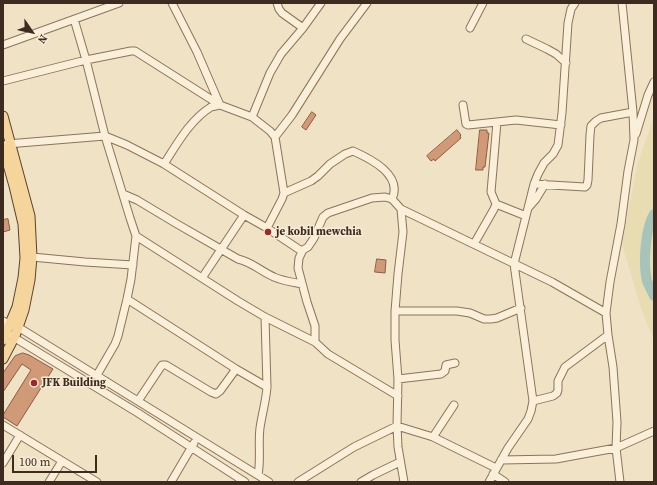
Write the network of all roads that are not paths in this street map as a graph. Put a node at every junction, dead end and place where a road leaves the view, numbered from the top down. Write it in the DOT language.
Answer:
graph roads {
  1 [pos="119,3"];
  2 [pos="172,3"];
  3 [pos="277,3"];
  4 [pos="321,3"];
  5 [pos="367,3"];
  6 [pos="483,3"];
  7 [pos="575,3"];
  8 [pos="622,3"];
  9 [pos="74,19"];
  10 [pos="303,28"];
  11 [pos="470,28"];
  12 [pos="526,39"];
  13 [pos="3,45"];
  14 [pos="86,60"];
  15 [pos="566,63"];
  16 [pos="3,81"];
  17 [pos="654,82"];
  18 [pos="220,105"];
  19 [pos="463,105"];
  20 [pos="633,112"];
  21 [pos="3,116"];
  22 [pos="252,117"];
  23 [pos="497,122"];
  24 [pos="561,124"];
  25 [pos="105,136"];
  26 [pos="275,137"];
  27 [pos="634,140"];
  28 [pos="6,145"];
  29 [pos="164,164"];
  30 [pos="6,165"];
  31 [pos="534,184"];
  32 [pos="545,184"];
  33 [pos="284,193"];
  34 [pos="123,194"];
  35 [pos="392,199"];
  36 [pos="496,204"];
  37 [pos="528,208"];
  38 [pos="401,209"];
  39 [pos="244,214"];
  40 [pos="526,216"];
  41 [pos="267,228"];
  42 [pos="136,236"];
  43 [pos="474,244"];
  44 [pos="221,249"];
  45 [pos="303,250"];
  46 [pos="32,257"];
  47 [pos="514,264"];
  48 [pos="133,265"];
  49 [pos="202,278"];
  50 [pos="302,284"];
  51 [pos="127,299"];
  52 [pos="521,308"];
  53 [pos="395,311"];
  54 [pos="606,313"];
  55 [pos="265,316"];
  56 [pos="8,330"];
  57 [pos="608,335"];
  58 [pos="315,342"];
  59 [pos="3,359"];
  60 [pos="455,363"];
  61 [pos="236,369"];
  62 [pos="97,375"];
  63 [pos="398,380"];
  64 [pos="267,387"];
  65 [pos="398,396"];
  66 [pos="138,401"];
  67 [pos="533,401"];
  68 [pos="454,405"];
  69 [pos="3,424"];
  70 [pos="397,426"];
  71 [pos="654,431"];
  72 [pos="20,435"];
  73 [pos="197,438"];
  74 [pos="433,438"];
  75 [pos="192,447"];
  76 [pos="616,448"];
  77 [pos="501,460"];
  78 [pos="62,461"];
  79 [pos="400,462"];
  80 [pos="3,463"];
  81 [pos="495,471"];
  82 [pos="258,475"];
  83 [pos="49,482"];
  84 [pos="97,482"];
  85 [pos="172,482"];
  86 [pos="246,482"];
  87 [pos="269,482"];
  88 [pos="298,482"];
  89 [pos="361,482"];
  90 [pos="404,482"];
  91 [pos="489,482"];
  92 [pos="506,482"];
  93 [pos="620,482"];
  1 -- 9 [label="street"];
  2 -- 18 [label="street"];
  3 -- 10 [label="street"];
  4 -- 10 [label="street"];
  5 -- 26 [label="street"];
  6 -- 11 [label="street"];
  7 -- 15 [label="street"];
  8 -- 20 [label="street"];
  9 -- 13 [label="street"];
  9 -- 14 [label="street"];
  10 -- 22 [label="street"];
  12 -- 15 [label="street"];
  14 -- 16 [label="street"];
  14 -- 18 [label="street"];
  14 -- 25 [label="street"];
  15 -- 24 [label="street"];
  17 -- 27 [label="street"];
  18 -- 22 [label="street"];
  18 -- 29 [label="street"];
  19 -- 23 [label="street"];
  20 -- 27 [label="street"];
  20 -- 32 [label="street"];
  21 -- 28 [label="main road"];
  22 -- 26 [label="street"];
  23 -- 24 [label="street"];
  23 -- 36 [label="street"];
  24 -- 31 [label="street"];
  25 -- 28 [label="street"];
  25 -- 29 [label="street"];
  25 -- 34 [label="street"];
  26 -- 33 [label="street"];
  27 -- 54 [label="street"];
  28 -- 30 [label="main road"];
  28 -- 46 [label="main road"];
  29 -- 39 [label="street"];
  30 -- 56 [label="main road"];
  31 -- 32 [label="street"];
  31 -- 37 [label="street"];
  32 -- 37 [label="street"];
  33 -- 35 [label="street"];
  33 -- 41 [label="street"];
  34 -- 42 [label="street"];
  34 -- 44 [label="street"];
  35 -- 38 [label="street"];
  35 -- 45 [label="street"];
  36 -- 40 [label="street"];
  36 -- 43 [label="street"];
  37 -- 40 [label="street"];
  38 -- 43 [label="street"];
  38 -- 53 [label="street"];
  39 -- 41 [label="street"];
  39 -- 44 [label="street"];
  40 -- 47 [label="street"];
  41 -- 45 [label="street"];
  42 -- 48 [label="street"];
  42 -- 49 [label="street"];
  43 -- 47 [label="street"];
  44 -- 49 [label="street"];
  44 -- 50 [label="street"];
  45 -- 50 [label="street"];
  46 -- 48 [label="street"];
  46 -- 56 [label="main road"];
  47 -- 52 [label="street"];
  47 -- 54 [label="street"];
  48 -- 51 [label="street"];
  49 -- 55 [label="street"];
  50 -- 58 [label="street"];
  51 -- 61 [label="street"];
  51 -- 62 [label="street"];
  52 -- 53 [label="street"];
  52 -- 67 [label="street"];
  53 -- 63 [label="street"];
  54 -- 57 [label="street"];
  55 -- 58 [label="street"];
  55 -- 64 [label="street"];
  56 -- 59 [label="main road"];
  56 -- 62 [label="street"];
  56 -- 75 [label="street"];
  57 -- 67 [label="street"];
  57 -- 76 [label="street"];
  58 -- 65 [label="street"];
  60 -- 63 [label="street"];
  61 -- 64 [label="street"];
  61 -- 66 [label="street"];
  62 -- 66 [label="street"];
  63 -- 65 [label="street"];
  64 -- 82 [label="street"];
  65 -- 70 [label="street"];
  66 -- 73 [label="street"];
  67 -- 77 [label="street"];
  68 -- 74 [label="street"];
  69 -- 72 [label="street"];
  70 -- 74 [label="street"];
  70 -- 79 [label="street"];
  70 -- 88 [label="street"];
  71 -- 76 [label="street"];
  72 -- 78 [label="street"];
  72 -- 80 [label="street"];
  73 -- 75 [label="street"];
  73 -- 82 [label="street"];
  74 -- 81 [label="street"];
  75 -- 85 [label="street"];
  75 -- 86 [label="street"];
  76 -- 77 [label="street"];
  76 -- 93 [label="street"];
  77 -- 81 [label="street"];
  78 -- 83 [label="street"];
  78 -- 84 [label="street"];
  79 -- 89 [label="street"];
  79 -- 90 [label="street"];
  81 -- 91 [label="street"];
  81 -- 92 [label="street"];
  82 -- 87 [label="street"];
}
